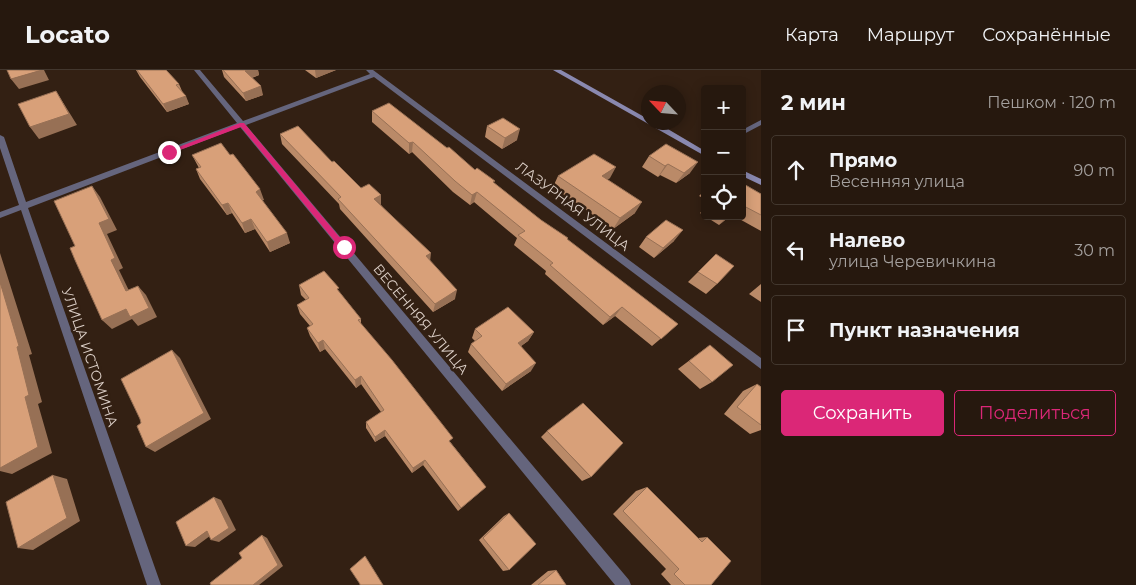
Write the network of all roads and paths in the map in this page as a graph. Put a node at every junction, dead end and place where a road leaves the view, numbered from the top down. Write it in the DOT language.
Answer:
graph roads {
  1 [pos="197,70"];
  2 [pos="556,70"];
  3 [pos="372,72"];
  4 [pos="641,118"];
  5 [pos="761,122"];
  6 [pos="242,124"];
  7 [pos="663,130"];
  8 [pos="746,131"];
  9 [pos="0,137"];
  10 [pos="701,152"];
  11 [pos="746,175"];
  12 [pos="761,182"];
  13 [pos="24,206"];
  14 [pos="0,215"];
  15 [pos="761,364"];
  16 [pos="154,585"];
  17 [pos="624,585"];
  1 -- 6 [label="street, ВЕСЕННЯЯ УЛИЦА"];
  2 -- 4 [label="main road"];
  3 -- 6 [label="street"];
  3 -- 15 [label="street, ЛАЗУРНАЯ УЛИЦА"];
  5 -- 8 [label="street"];
  6 -- 13 [label="street"];
  6 -- 17 [label="street, ВЕСЕННЯЯ УЛИЦА"];
  7 -- 10 [label="main road"];
  9 -- 13 [label="street, УЛИЦА ИСТОМИНА"];
  11 -- 12 [label="main road"];
  13 -- 14 [label="street"];
  13 -- 16 [label="street, УЛИЦА ИСТОМИНА"];
}
